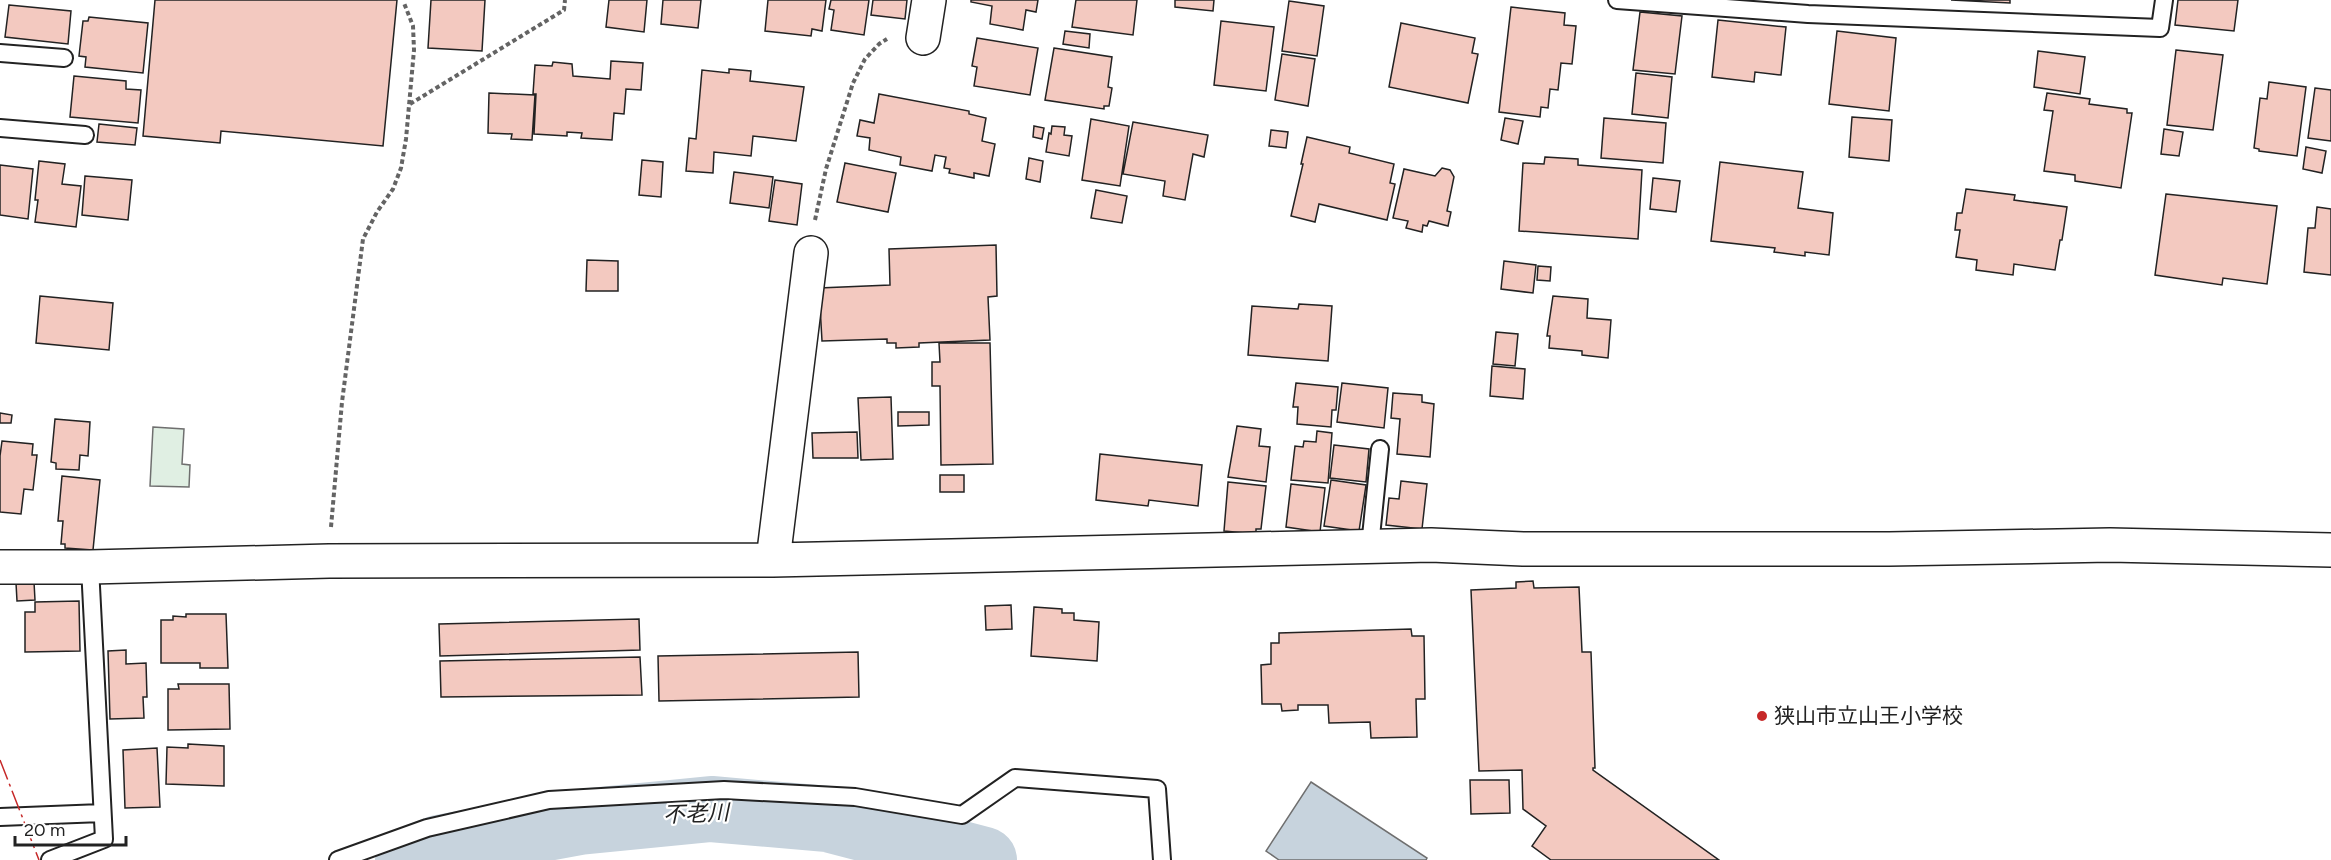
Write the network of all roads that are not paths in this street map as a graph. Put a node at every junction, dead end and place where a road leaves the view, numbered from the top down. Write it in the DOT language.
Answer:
graph roads {
  1 [pos="929,0"];
  2 [pos="1617,0"];
  3 [pos="2164,0"];
  4 [pos="923,38"];
  5 [pos="0,53"];
  6 [pos="64,58"];
  7 [pos="0,128"];
  8 [pos="85,135"];
  9 [pos="811,253"];
  10 [pos="1380,449"];
  11 [pos="1370,546"];
  12 [pos="2331,550"];
  13 [pos="773,560"];
  14 [pos="0,567"];
  15 [pos="90,567"];
  16 [pos="102,813"];
  17 [pos="0,818"];
  18 [pos="50,860"];
  19 [pos="338,860"];
  20 [pos="1162,860"];
  1 -- 4 [label="street"];
  2 -- 3 [label="lane"];
  5 -- 6 [label="lane"];
  7 -- 8 [label="lane"];
  9 -- 13 [label="street"];
  10 -- 11 [label="lane"];
  11 -- 12 [label="street"];
  11 -- 13 [label="street"];
  13 -- 15 [label="street"];
  14 -- 15 [label="street"];
  15 -- 16 [label="lane"];
  16 -- 17 [label="lane"];
  16 -- 18 [label="lane"];
  19 -- 20 [label="lane"];
}
